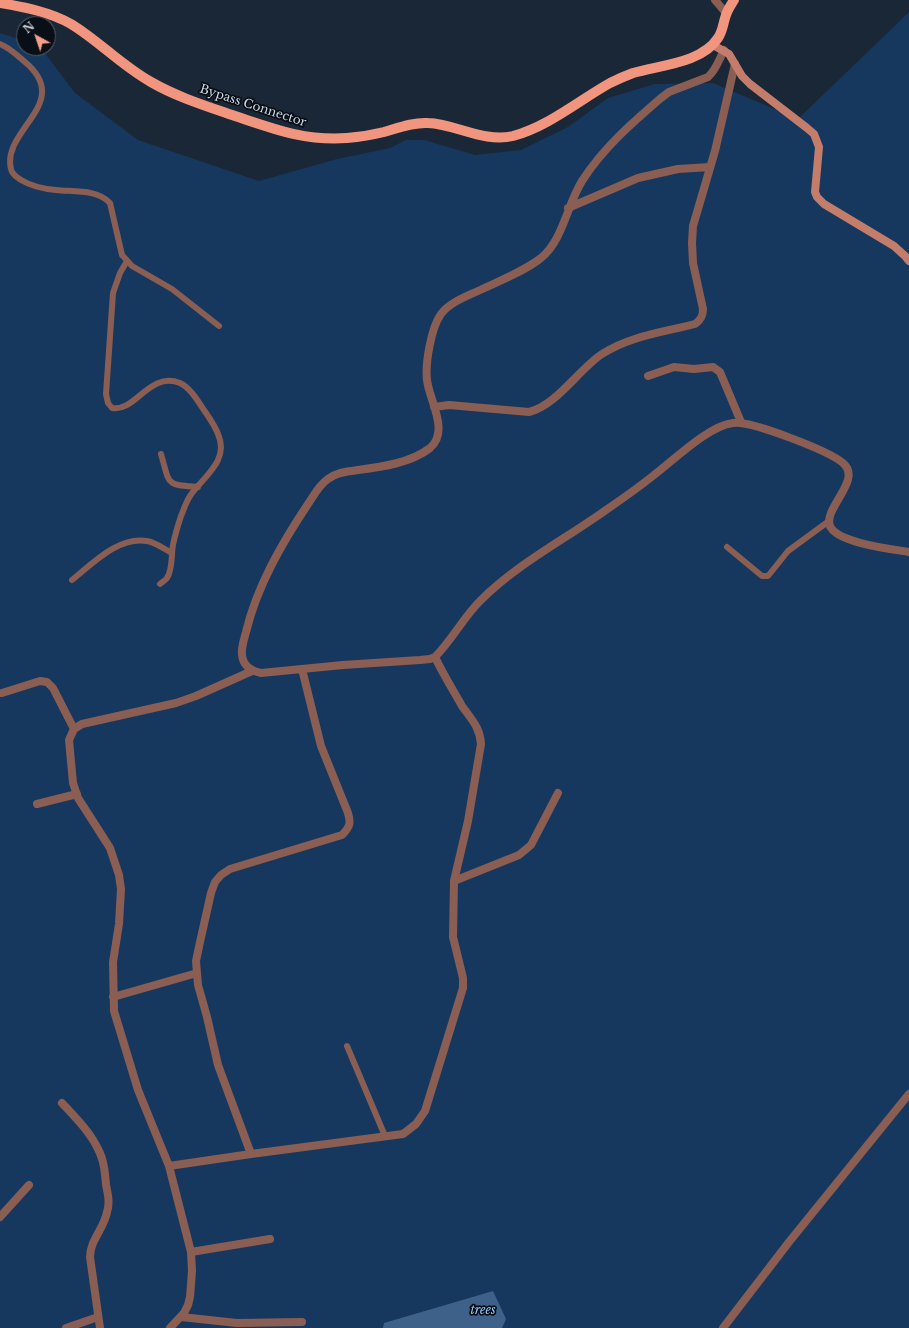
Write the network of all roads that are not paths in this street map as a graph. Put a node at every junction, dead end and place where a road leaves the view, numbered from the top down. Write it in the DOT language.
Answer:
graph roads {
  1 [pos="716,0"];
  2 [pos="734,0"];
  3 [pos="0,3"];
  4 [pos="21,3"];
  5 [pos="726,14"];
  6 [pos="0,44"];
  7 [pos="713,45"];
  8 [pos="724,50"];
  9 [pos="735,64"];
  10 [pos="710,167"];
  11 [pos="568,208"];
  12 [pos="127,261"];
  13 [pos="909,261"];
  14 [pos="219,326"];
  15 [pos="648,376"];
  16 [pos="434,407"];
  17 [pos="741,422"];
  18 [pos="161,454"];
  19 [pos="198,487"];
  20 [pos="829,521"];
  21 [pos="727,547"];
  22 [pos="909,552"];
  23 [pos="172,553"];
  24 [pos="72,580"];
  25 [pos="160,584"];
  26 [pos="435,657"];
  27 [pos="302,669"];
  28 [pos="252,671"];
  29 [pos="2,693"];
  30 [pos="74,729"];
  31 [pos="558,793"];
  32 [pos="77,794"];
  33 [pos="37,804"];
  34 [pos="454,881"];
  35 [pos="197,973"];
  36 [pos="113,997"];
  37 [pos="347,1046"];
  38 [pos="909,1094"];
  39 [pos="62,1103"];
  40 [pos="385,1136"];
  41 [pos="251,1154"];
  42 [pos="169,1166"];
  43 [pos="29,1185"];
  44 [pos="0,1217"];
  45 [pos="270,1239"];
  46 [pos="191,1252"];
  47 [pos="98,1317"];
  48 [pos="181,1317"];
  49 [pos="302,1322"];
  50 [pos="66,1328"];
  51 [pos="100,1328"];
  52 [pos="170,1328"];
  53 [pos="722,1328"];
  1 -- 5 [label="street"];
  2 -- 5 [label="main road, Bypass Connector"];
  3 -- 4 [label="main road, Bypass Connector"];
  4 -- 7 [label="main road, Bypass Connector"];
  5 -- 7 [label="main road, Bypass Connector"];
  6 -- 12 [label="lane"];
  7 -- 8 [label="street"];
  8 -- 9 [label="street"];
  8 -- 11 [label="street"];
  9 -- 10 [label="street"];
  9 -- 13 [label="street"];
  10 -- 11 [label="street"];
  10 -- 16 [label="street"];
  11 -- 16 [label="street"];
  12 -- 14 [label="lane"];
  12 -- 19 [label="lane"];
  15 -- 17 [label="street"];
  16 -- 28 [label="street"];
  17 -- 20 [label="street"];
  17 -- 26 [label="street"];
  18 -- 19 [label="lane"];
  19 -- 23 [label="lane"];
  20 -- 21 [label="lane"];
  20 -- 22 [label="street"];
  23 -- 24 [label="lane"];
  23 -- 25 [label="lane"];
  26 -- 27 [label="street"];
  26 -- 34 [label="street"];
  27 -- 28 [label="street"];
  27 -- 35 [label="street"];
  28 -- 30 [label="street"];
  29 -- 30 [label="street"];
  30 -- 32 [label="street"];
  31 -- 34 [label="street"];
  32 -- 33 [label="street"];
  32 -- 36 [label="street"];
  34 -- 40 [label="street"];
  35 -- 36 [label="street"];
  35 -- 41 [label="street"];
  36 -- 42 [label="street"];
  37 -- 40 [label="lane"];
  38 -- 53 [label="street"];
  39 -- 47 [label="street"];
  40 -- 41 [label="street"];
  41 -- 42 [label="street"];
  42 -- 46 [label="street"];
  43 -- 44 [label="street"];
  45 -- 46 [label="street"];
  46 -- 48 [label="street"];
  47 -- 50 [label="street"];
  47 -- 51 [label="street"];
  48 -- 49 [label="street"];
  48 -- 52 [label="street"];
}
